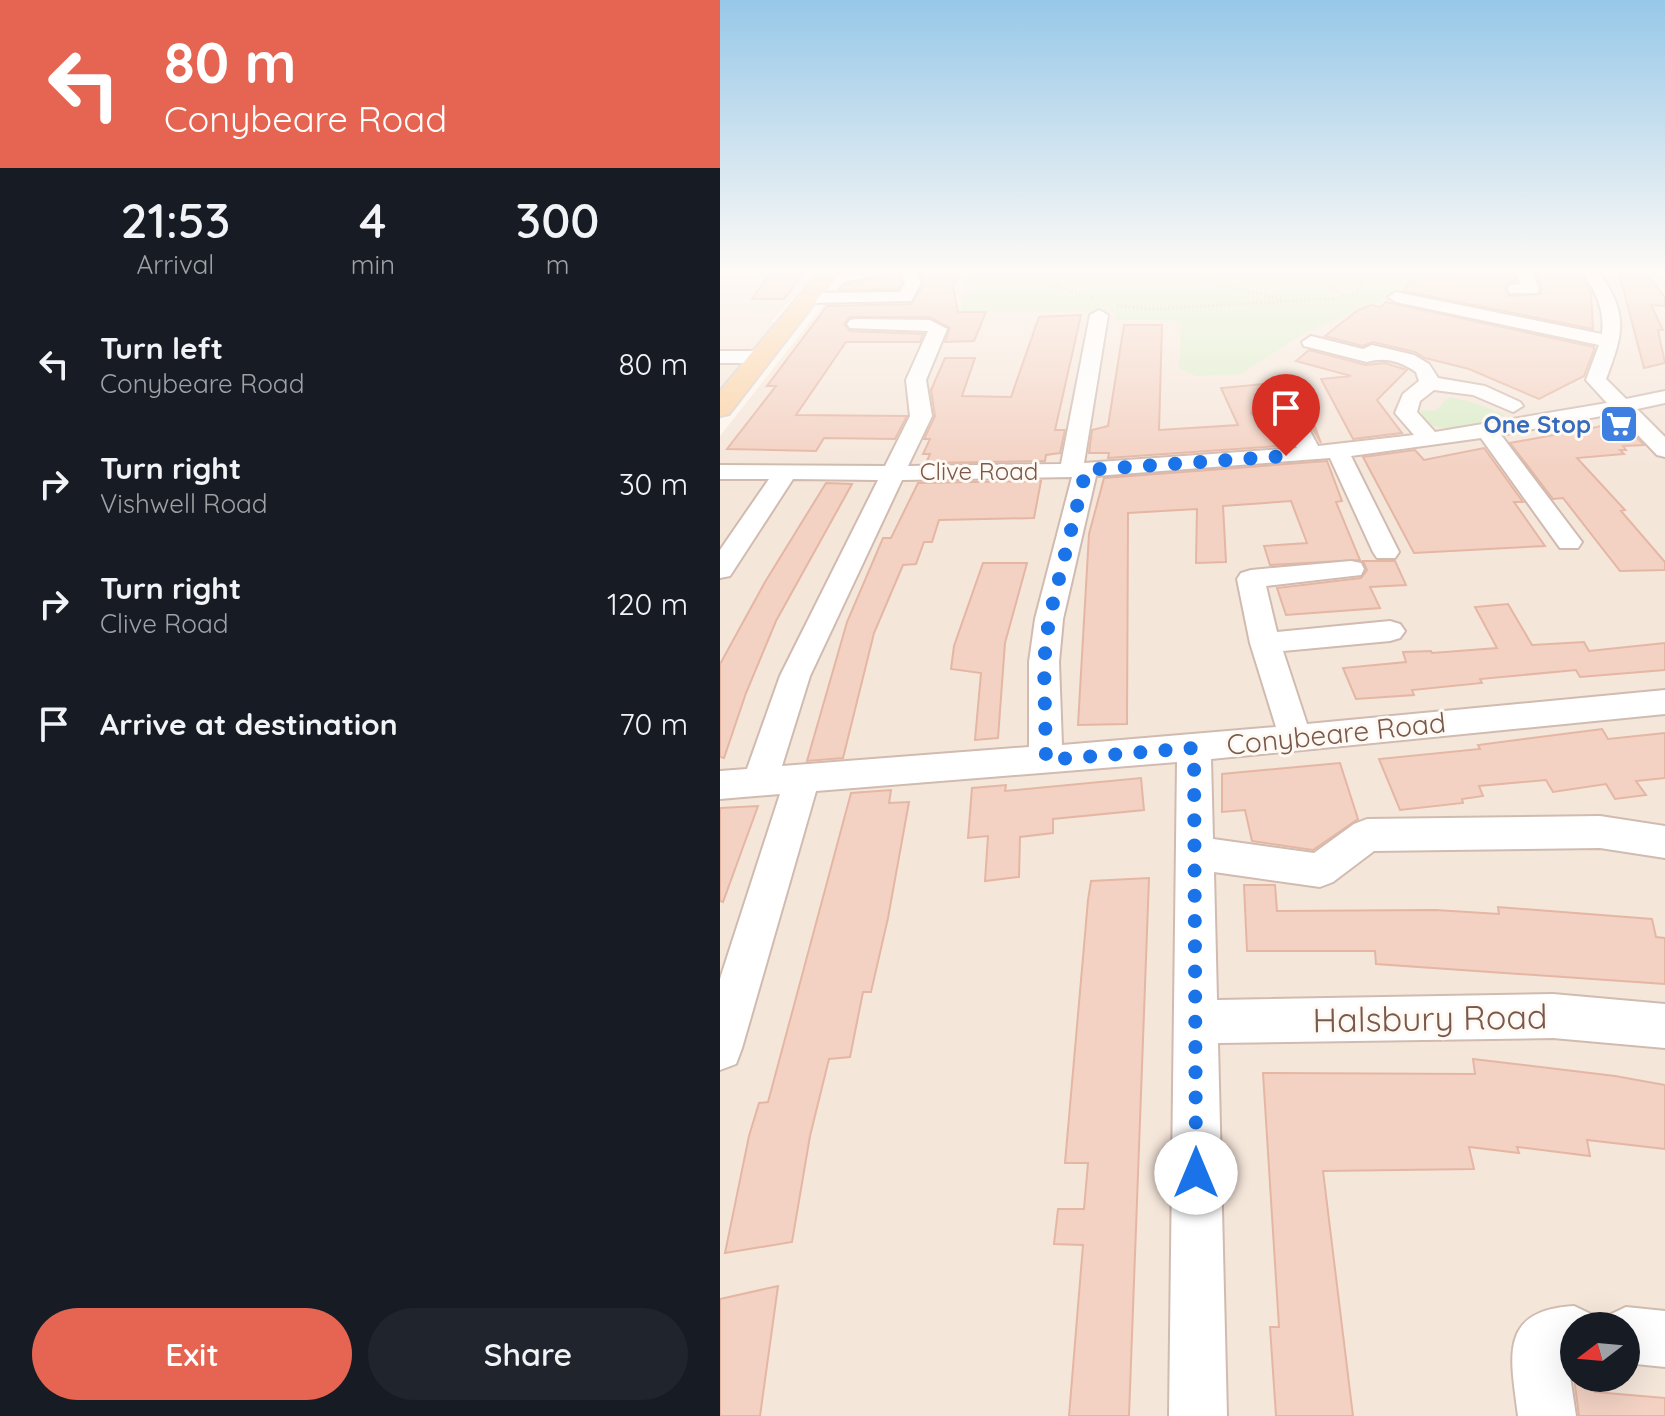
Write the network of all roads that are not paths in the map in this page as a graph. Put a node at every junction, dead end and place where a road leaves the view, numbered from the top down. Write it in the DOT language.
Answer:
graph roads {
  1 [pos="780,335"];
  2 [pos="935,335"];
  3 [pos="1097,335"];
  4 [pos="1579,335"];
  5 [pos="1612,335"];
  6 [pos="1311,342"];
  7 [pos="1612,342"];
  8 [pos="720,357"];
  9 [pos="763,357"];
  10 [pos="1440,384"];
  11 [pos="1599,385"];
  12 [pos="1665,397"];
  13 [pos="1561,399"];
  14 [pos="1513,406"];
  15 [pos="1621,406"];
  16 [pos="720,408"];
  17 [pos="1264,411"];
  18 [pos="1487,431"];
  19 [pos="1430,440"];
  20 [pos="1665,450"];
  21 [pos="1338,452"];
  22 [pos="1311,454"];
  23 [pos="1079,470"];
  24 [pos="894,471"];
  25 [pos="720,472"];
  26 [pos="786,472"];
  27 [pos="1569,542"];
  28 [pos="1386,552"];
  29 [pos="1351,569"];
  30 [pos="720,570"];
  31 [pos="1390,631"];
  32 [pos="1265,643"];
  33 [pos="1665,702"];
  34 [pos="1295,736"];
  35 [pos="1194,748"];
  36 [pos="1046,760"];
  37 [pos="802,779"];
  38 [pos="760,781"];
  39 [pos="720,785"];
  40 [pos="1665,842"];
  41 [pos="1194,853"];
  42 [pos="1195,1022"];
  43 [pos="1665,1026"];
  44 [pos="720,1048"];
  45 [pos="1560,1335"];
  46 [pos="1640,1336"];
  47 [pos="1665,1339"];
  48 [pos="1198,1416"];
  49 [pos="1547,1416"];
  1 -- 9 [label="main road"];
  2 -- 24 [label="street"];
  3 -- 23 [label="street"];
  4 -- 7 [label="street"];
  5 -- 7 [label="street"];
  6 -- 10 [label="street"];
  7 -- 11 [label="street"];
  8 -- 9 [label="street"];
  9 -- 16 [label="main road"];
  10 -- 14 [label="street"];
  10 -- 19 [label="street"];
  11 -- 13 [label="street"];
  11 -- 15 [label="street"];
  12 -- 15 [label="street, Clive Road"];
  15 -- 18 [label="street, Clive Road"];
  15 -- 20 [label="street"];
  17 -- 22 [label="street"];
  18 -- 19 [label="street, Clive Road"];
  18 -- 27 [label="street"];
  19 -- 21 [label="street, Clive Road"];
  21 -- 22 [label="street, Clive Road"];
  21 -- 28 [label="street"];
  22 -- 23 [label="street, Clive Road"];
  23 -- 24 [label="street, Clive Road"];
  23 -- 36 [label="street"];
  24 -- 26 [label="street, Clive Road"];
  24 -- 38 [label="street"];
  25 -- 26 [label="street, Clive Road"];
  26 -- 30 [label="street"];
  29 -- 32 [label="street"];
  31 -- 32 [label="street"];
  32 -- 34 [label="street"];
  33 -- 34 [label="street, Conybeare Road"];
  34 -- 35 [label="street, Conybeare Road"];
  35 -- 36 [label="street, Conybeare Road"];
  35 -- 41 [label="street"];
  36 -- 37 [label="street, Conybeare Road"];
  37 -- 38 [label="street, Conybeare Road"];
  37 -- 44 [label="street"];
  38 -- 39 [label="street, Conybeare Road"];
  40 -- 41 [label="street"];
  41 -- 42 [label="street"];
  42 -- 43 [label="street, Halsbury Road"];
  42 -- 48 [label="street"];
  45 -- 49 [label="street"];
  46 -- 47 [label="street"];
}
